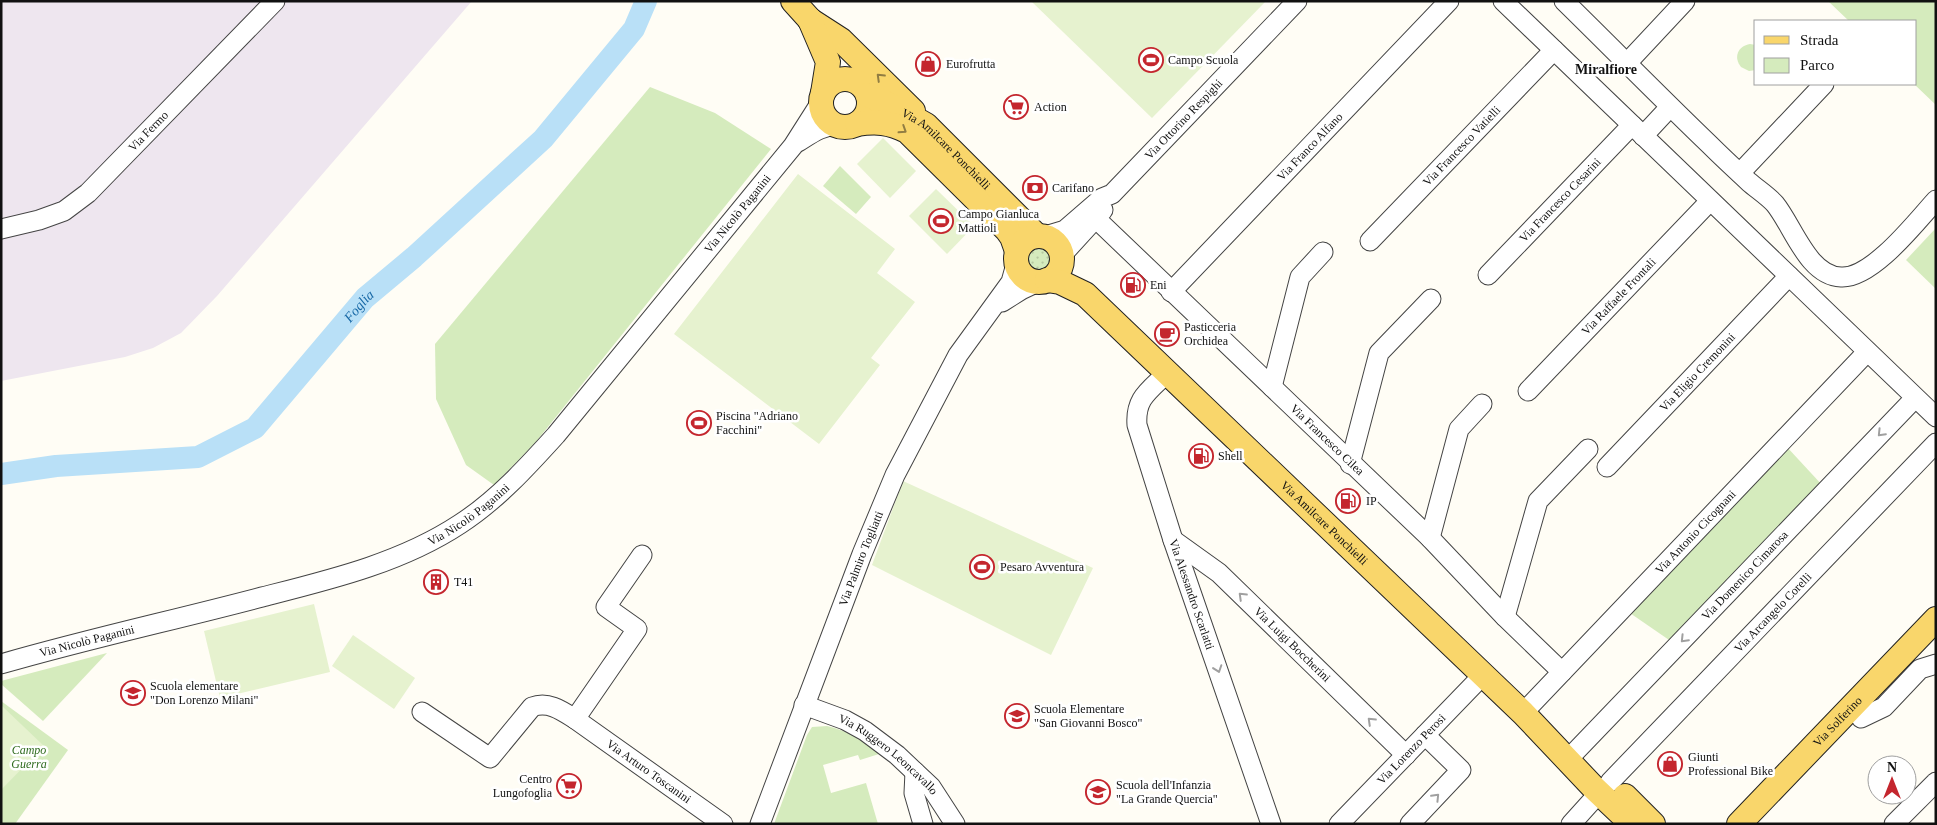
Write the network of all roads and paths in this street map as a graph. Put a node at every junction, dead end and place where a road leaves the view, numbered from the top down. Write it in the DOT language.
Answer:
graph roads {
  1 [pos="275,1"];
  2 [pos="792,1"];
  3 [pos="1297,1"];
  4 [pos="1449,1"];
  5 [pos="1503,1"];
  6 [pos="1564,1"];
  7 [pos="1685,1"];
  8 [pos="810,20"];
  9 [pos="1554,50"];
  10 [pos="1627,63"];
  11 [pos="1823,85"];
  12 [pos="861,88"];
  13 [pos="822,98"];
  14 [pos="1670,107"];
  15 [pos="847,125"];
  16 [pos="926,125"];
  17 [pos="1637,131"];
  18 [pos="793,146"];
  19 [pos="1740,174"];
  20 [pos="1936,200"];
  21 [pos="1710,201"];
  22 [pos="1092,214"];
  23 [pos="1,229"];
  24 [pos="1041,236"];
  25 [pos="1370,241"];
  26 [pos="1323,252"];
  27 [pos="1017,258"];
  28 [pos="1062,258"];
  29 [pos="1488,275"];
  30 [pos="1789,276"];
  31 [pos="1042,281"];
  32 [pos="1171,292"];
  33 [pos="1430,299"];
  34 [pos="993,309"];
  35 [pos="1127,334"];
  36 [pos="1867,352"];
  37 [pos="1167,373"];
  38 [pos="1272,387"];
  39 [pos="1528,392"];
  40 [pos="1915,398"];
  41 [pos="1482,404"];
  42 [pos="1936,417"];
  43 [pos="1936,443"];
  44 [pos="1588,449"];
  45 [pos="1350,464"];
  46 [pos="1606,467"];
  47 [pos="1430,538"];
  48 [pos="1173,540"];
  49 [pos="642,555"];
  50 [pos="1505,616"];
  51 [pos="1936,619"];
  52 [pos="1936,641"];
  53 [pos="1,664"];
  54 [pos="1936,664"];
  55 [pos="1562,672"];
  56 [pos="1483,675"];
  57 [pos="804,705"];
  58 [pos="422,712"];
  59 [pos="1523,713"];
  60 [pos="1861,718"];
  61 [pos="575,719"];
  62 [pos="1425,735"];
  63 [pos="1575,752"];
  64 [pos="1406,755"];
  65 [pos="915,772"];
  66 [pos="1936,782"];
  67 [pos="1605,788"];
  68 [pos="723,824"];
  69 [pos="760,824"];
  70 [pos="923,824"];
  71 [pos="955,824"];
  72 [pos="1271,824"];
  73 [pos="1339,824"];
  74 [pos="1410,824"];
  75 [pos="1571,824"];
  76 [pos="1632,824"];
  77 [pos="1653,824"];
  78 [pos="1740,824"];
  79 [pos="1760,824"];
  80 [pos="1894,824"];
  1 -- 23 [label="street, Via Fermo"];
  2 -- 8 [label="main road"];
  3 -- 22 [label="street, Via Ottorino Respighi"];
  4 -- 32 [label="street, Via Franco Alfano"];
  5 -- 9 [label="street"];
  6 -- 10 [label="street"];
  7 -- 10 [label="street"];
  8 -- 12 [label="main road"];
  8 -- 13 [label="main road"];
  16 -- 8 [label="main road, one-way"];
  9 -- 17 [label="street"];
  9 -- 25 [label="street, Via Francesco Vatielli"];
  10 -- 14 [label="street"];
  11 -- 19 [label="street"];
  12 -- 13 [label="main road"];
  12 -- 15 [label="main road"];
  12 -- 16 [label="main road, Via Amilcare Ponchielli"];
  13 -- 15 [label="main road"];
  13 -- 18 [label="street, Via Nicolò Paganini"];
  14 -- 17 [label="street"];
  14 -- 19 [label="street"];
  15 -- 18 [label="street, Via Nicolò Paganini"];
  15 -- 27 [label="main road, Via Amilcare Ponchielli, one-way"];
  16 -- 24 [label="main road, Via Amilcare Ponchielli"];
  17 -- 21 [label="street"];
  17 -- 29 [label="street, Via Francesco Cesarini"];
  18 -- 53 [label="street, Via Nicolò Paganini"];
  19 -- 20 [label="street"];
  21 -- 30 [label="street"];
  21 -- 39 [label="street, Via Raffaele Frontali"];
  22 -- 24 [label="street, Via Ottorino Respighi"];
  22 -- 28 [label="street, Via Ottorino Respighi"];
  22 -- 32 [label="street, Via Francesco Cilea"];
  24 -- 27 [label="main road"];
  24 -- 28 [label="main road, Via Amilcare Ponchielli"];
  26 -- 38 [label="street"];
  27 -- 31 [label="main road, Via Amilcare Ponchielli"];
  27 -- 34 [label="street, Via Palmiro Togliatti"];
  28 -- 31 [label="main road"];
  28 -- 35 [label="main road, Via Amilcare Ponchielli"];
  30 -- 36 [label="street"];
  30 -- 46 [label="street, Via Eligio Cremonini"];
  31 -- 34 [label="street, Via Palmiro Togliatti"];
  31 -- 35 [label="main road, Via Amilcare Ponchielli"];
  32 -- 38 [label="street, Via Francesco Cilea"];
  33 -- 45 [label="street"];
  34 -- 57 [label="street, Via Palmiro Togliatti"];
  35 -- 37 [label="main road, Via Amilcare Ponchielli"];
  36 -- 40 [label="street"];
  36 -- 55 [label="street, Via Antonio Cicognani"];
  37 -- 48 [label="street, Via Alessandro Scarlatti"];
  37 -- 56 [label="main road, Via Amilcare Ponchielli"];
  38 -- 45 [label="street, Via Francesco Cilea"];
  40 -- 42 [label="street"];
  40 -- 63 [label="street, Via Domenico Cimarosa, one-way"];
  41 -- 47 [label="street"];
  43 -- 67 [label="street, Via Arcangelo Corelli"];
  44 -- 50 [label="street"];
  45 -- 47 [label="street, Via Francesco Cilea"];
  47 -- 50 [label="street, Via Francesco Cilea"];
  64 -- 48 [label="street, Via Luigi Boccherini, one-way"];
  48 -- 72 [label="street, Via Alessandro Scarlatti, one-way"];
  49 -- 61 [label="street"];
  50 -- 55 [label="street, Via Francesco Cilea"];
  51 -- 78 [label="main road, Via Solferino"];
  52 -- 60 [label="main road, Via Solferino"];
  54 -- 60 [label="street"];
  55 -- 59 [label="street, Via Antonio Cicognani"];
  56 -- 59 [label="main road, Via Amilcare Ponchielli"];
  56 -- 62 [label="street, Via Lorenzo Perosi"];
  57 -- 65 [label="street, Via Ruggero Leoncavallo"];
  57 -- 69 [label="street, Via Palmiro Togliatti"];
  58 -- 61 [label="street, Via Arturo Toscanini"];
  59 -- 63 [label="main road, Via Amilcare Ponchielli"];
  59 -- 67 [label="main road, Via Amilcare Ponchielli"];
  60 -- 79 [label="main road, Via Solferino"];
  61 -- 68 [label="street, Via Arturo Toscanini"];
  62 -- 64 [label="street, Via Lorenzo Perosi"];
  74 -- 62 [label="street, one-way"];
  63 -- 67 [label="main road, Via Amilcare Ponchielli"];
  64 -- 73 [label="street, Via Lorenzo Perosi"];
  65 -- 70 [label="street"];
  65 -- 71 [label="street, Via Ruggero Leoncavallo"];
  66 -- 80 [label="street"];
  67 -- 75 [label="street, Via Arcangelo Corelli"];
  67 -- 76 [label="main road, Via Amilcare Ponchielli"];
  67 -- 77 [label="main road, Via Amilcare Ponchielli"];
}
